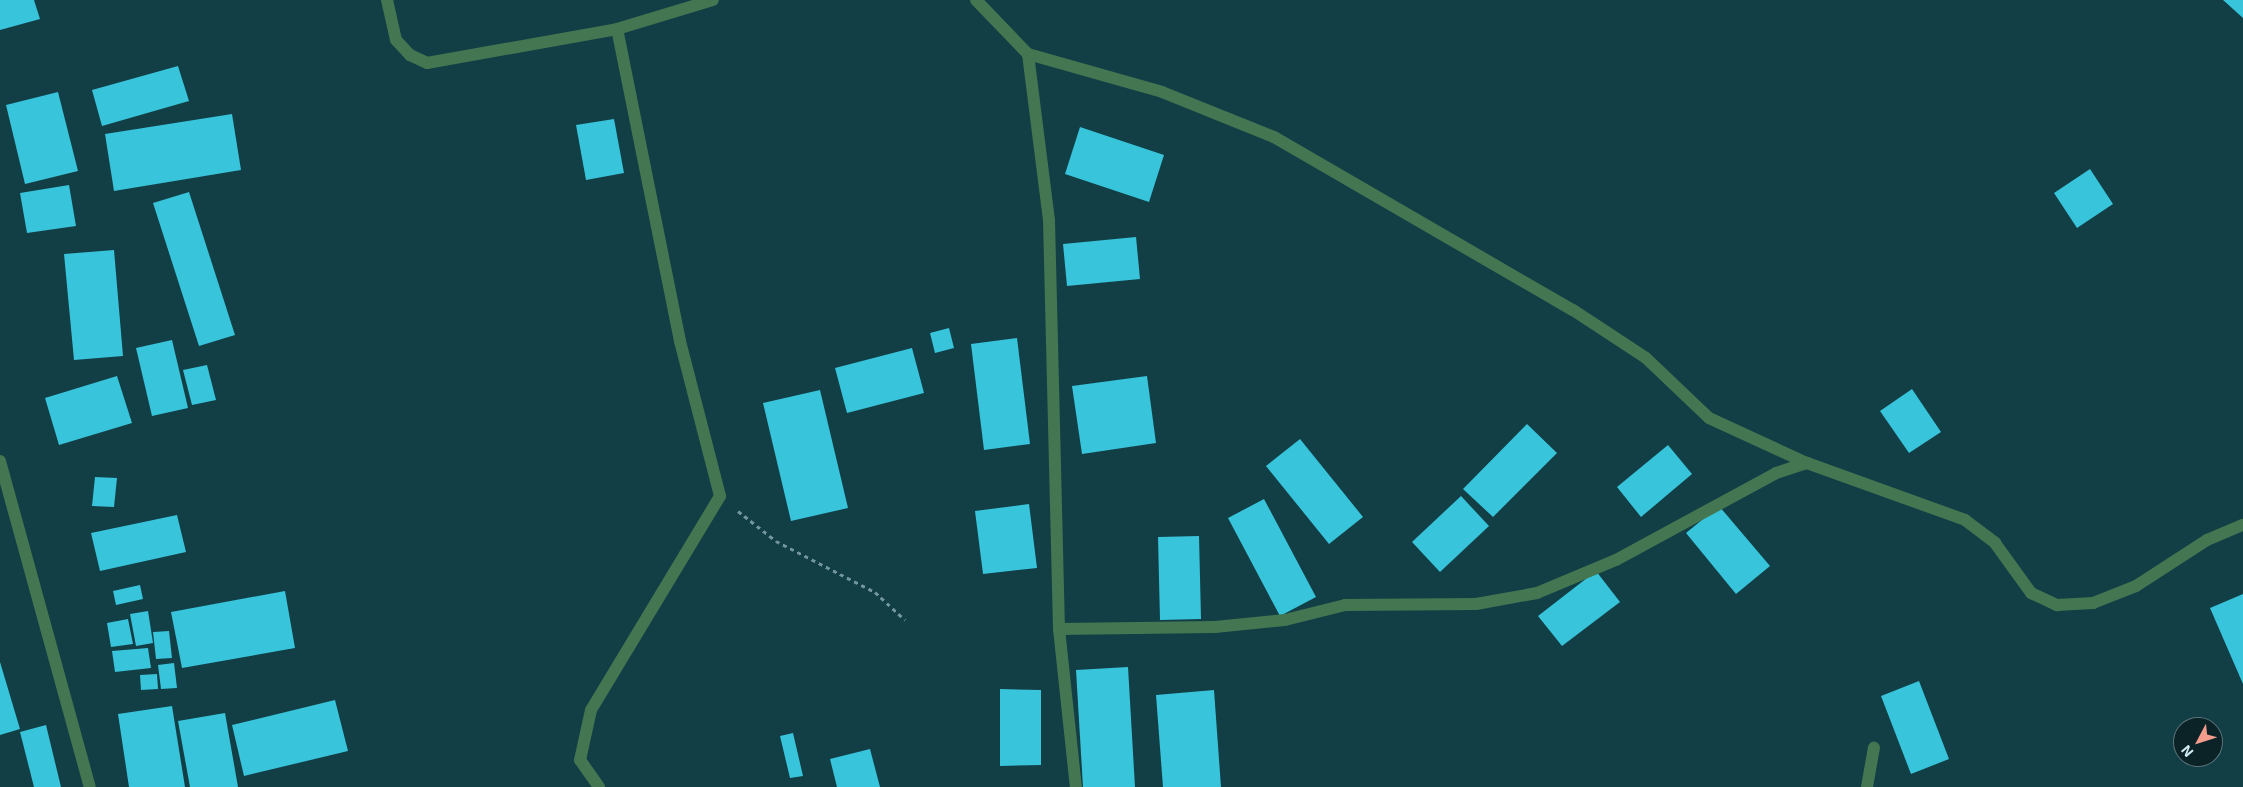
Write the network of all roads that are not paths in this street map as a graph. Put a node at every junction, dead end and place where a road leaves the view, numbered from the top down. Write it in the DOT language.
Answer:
graph roads {
  1 [pos="387,0"];
  2 [pos="714,0"];
  3 [pos="976,0"];
  4 [pos="617,29"];
  5 [pos="1028,54"];
  6 [pos="0,460"];
  7 [pos="1806,463"];
  8 [pos="2243,525"];
  9 [pos="1059,629"];
  10 [pos="1874,748"];
  11 [pos="90,787"];
  12 [pos="599,787"];
  13 [pos="1076,787"];
  14 [pos="1867,787"];
  1 -- 4 [label="street"];
  2 -- 4 [label="street"];
  3 -- 5 [label="street"];
  4 -- 12 [label="street"];
  5 -- 7 [label="street"];
  5 -- 9 [label="street"];
  6 -- 11 [label="street"];
  7 -- 8 [label="street"];
  7 -- 9 [label="street"];
  9 -- 13 [label="street"];
  10 -- 14 [label="street"];
}
